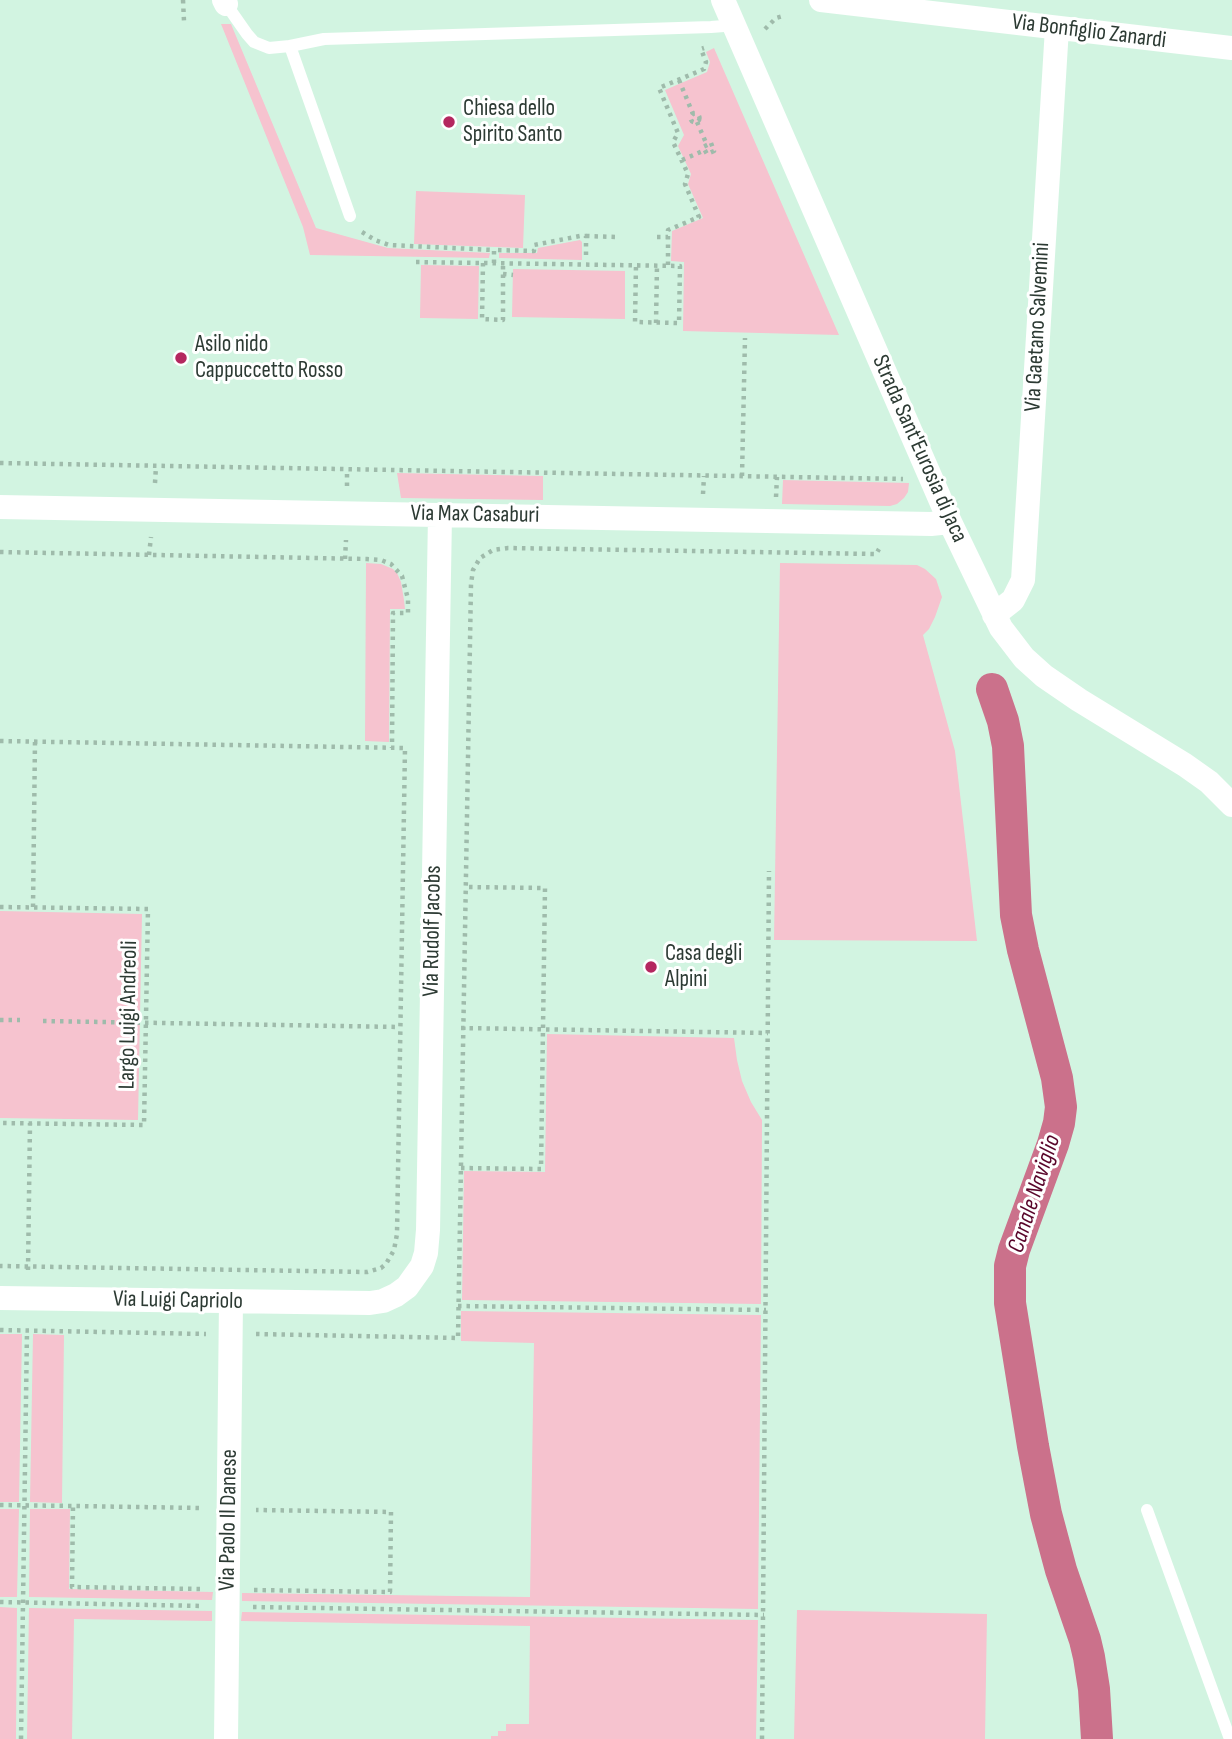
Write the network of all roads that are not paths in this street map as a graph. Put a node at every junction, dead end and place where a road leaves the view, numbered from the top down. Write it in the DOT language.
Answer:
graph roads {
  1 [pos="821,0"];
  2 [pos="225,2"];
  3 [pos="722,16"];
  4 [pos="1056,28"];
  5 [pos="290,46"];
  6 [pos="1232,48"];
  7 [pos="351,216"];
  8 [pos="0,507"];
  9 [pos="440,514"];
  10 [pos="950,522"];
  11 [pos="994,615"];
  12 [pos="1232,805"];
  13 [pos="0,1298"];
  14 [pos="231,1302"];
  15 [pos="356,1304"];
  16 [pos="1147,1510"];
  17 [pos="226,1739"];
  18 [pos="1230,1739"];
  1 -- 4 [label="street, Via Bonfiglio Zanardi"];
  2 -- 5 [label="lane"];
  3 -- 5 [label="lane"];
  3 -- 10 [label="street, Strada Sant'Eurosia di Jaca"];
  4 -- 6 [label="street, Via Bonfiglio Zanardi"];
  4 -- 11 [label="street, Via Gaetano Salvemini"];
  5 -- 7 [label="lane"];
  8 -- 9 [label="street, Via Max Casaburi"];
  9 -- 10 [label="street, Via Max Casaburi"];
  9 -- 15 [label="street, Via Rudolf Jacobs"];
  10 -- 11 [label="street, Strada Sant'Eurosia di Jaca"];
  11 -- 12 [label="street, Strada Sant'Eurosia di Jaca"];
  13 -- 14 [label="street, Via Luigi Capriolo"];
  14 -- 15 [label="street, Via Luigi Capriolo"];
  14 -- 17 [label="street, Via Paolo Il Danese"];
  16 -- 18 [label="lane"];
}
